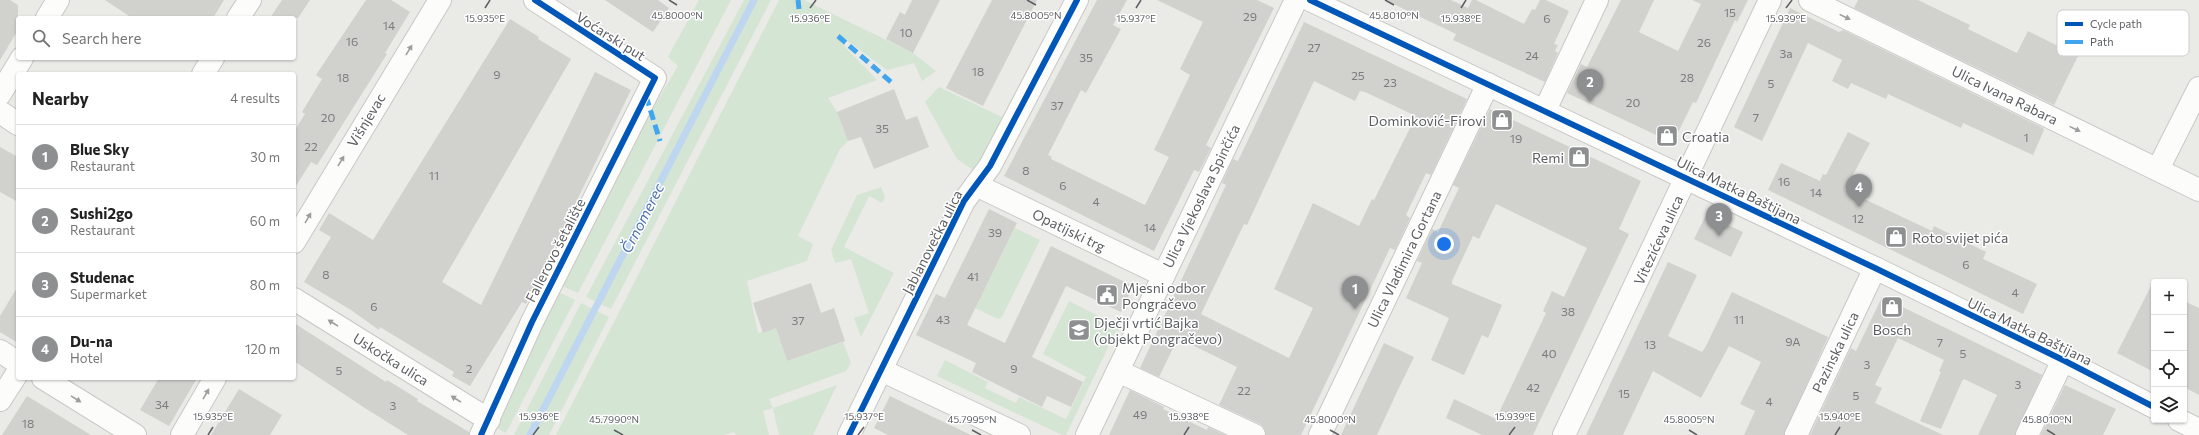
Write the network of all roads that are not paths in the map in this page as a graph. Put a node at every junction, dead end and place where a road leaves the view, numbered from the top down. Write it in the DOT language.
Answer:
graph roads {
  1 [pos="58,0"];
  2 [pos="250,0"];
  3 [pos="440,0"];
  4 [pos="535,0"];
  5 [pos="1077,0"];
  6 [pos="1296,0"];
  7 [pos="1310,0"];
  8 [pos="1597,0"];
  9 [pos="1770,0"];
  10 [pos="1810,0"];
  11 [pos="48,16"];
  12 [pos="239,16"];
  13 [pos="21,60"];
  14 [pos="212,60"];
  15 [pos="204,72"];
  16 [pos="655,78"];
  17 [pos="1488,84"];
  18 [pos="2199,88"];
  19 [pos="0,94"];
  20 [pos="1545,110"];
  21 [pos="0,112"];
  22 [pos="16,123"];
  23 [pos="2158,169"];
  24 [pos="1687,178"];
  25 [pos="976,185"];
  26 [pos="2199,190"];
  27 [pos="296,239"];
  28 [pos="1875,268"];
  29 [pos="1163,275"];
  30 [pos="296,300"];
  31 [pos="0,351"];
  32 [pos="2063,360"];
  33 [pos="16,361"];
  34 [pos="881,370"];
  35 [pos="1118,371"];
  36 [pos="16,375"];
  37 [pos="46,380"];
  38 [pos="214,380"];
  39 [pos="0,400"];
  40 [pos="2151,405"];
  41 [pos="2185,423"];
  42 [pos="485,427"];
  43 [pos="2199,430"];
  44 [pos="135,435"];
  45 [pos="182,435"];
  46 [pos="849,435"];
  47 [pos="1019,435"];
  48 [pos="1087,435"];
  49 [pos="1254,435"];
  50 [pos="1320,435"];
  51 [pos="1564,435"];
  52 [pos="1796,435"];
  53 [pos="2026,435"];
  1 -- 11 [label="street"];
  2 -- 12 [label="street"];
  27 -- 3 [label="street, Višnjevac, one-way"];
  4 -- 16 [label="street, Voćarski put"];
  5 -- 25 [label="street, Jablanovečka ulica"];
  6 -- 29 [label="street, Ulica Vjekoslava Spinčića"];
  7 -- 17 [label="street, Ulica Matka Baštijana"];
  8 -- 20 [label="street"];
  9 -- 24 [label="street, Vitezićeva ulica"];
  10 -- 23 [label="street, Ulica Ivana Rabara, one-way"];
  13 -- 19 [label="street"];
  14 -- 15 [label="street"];
  16 -- 42 [label="street, Fallerovo šetalište"];
  17 -- 20 [label="street, Ulica Matka Baštijana"];
  17 -- 50 [label="street, Ulica Vladimira Gortana"];
  18 -- 23 [label="street"];
  20 -- 24 [label="street, Ulica Matka Baštijana"];
  21 -- 22 [label="street"];
  23 -- 26 [label="street, Ulica Ivana Rabara"];
  24 -- 28 [label="street, Ulica Matka Baštijana"];
  24 -- 51 [label="street, Vitezićeva ulica"];
  25 -- 29 [label="street, Opatijski trg"];
  25 -- 34 [label="street, Jablanovečka ulica"];
  28 -- 32 [label="street, Ulica Matka Baštijana"];
  28 -- 52 [label="street, Pazinska ulica"];
  29 -- 35 [label="street, Ulica Vjekoslava Spinčića"];
  42 -- 30 [label="street, Uskočka ulica, one-way"];
  31 -- 33 [label="street"];
  32 -- 40 [label="street, Ulica Matka Baštijana"];
  32 -- 53 [label="street"];
  34 -- 46 [label="street, Jablanovečka ulica"];
  34 -- 47 [label="street"];
  35 -- 48 [label="street, Ulica Vjekoslava Spinčića"];
  35 -- 49 [label="street"];
  36 -- 39 [label="street"];
  37 -- 44 [label="street, one-way"];
  45 -- 38 [label="street, one-way"];
  41 -- 43 [label="street"];
}
